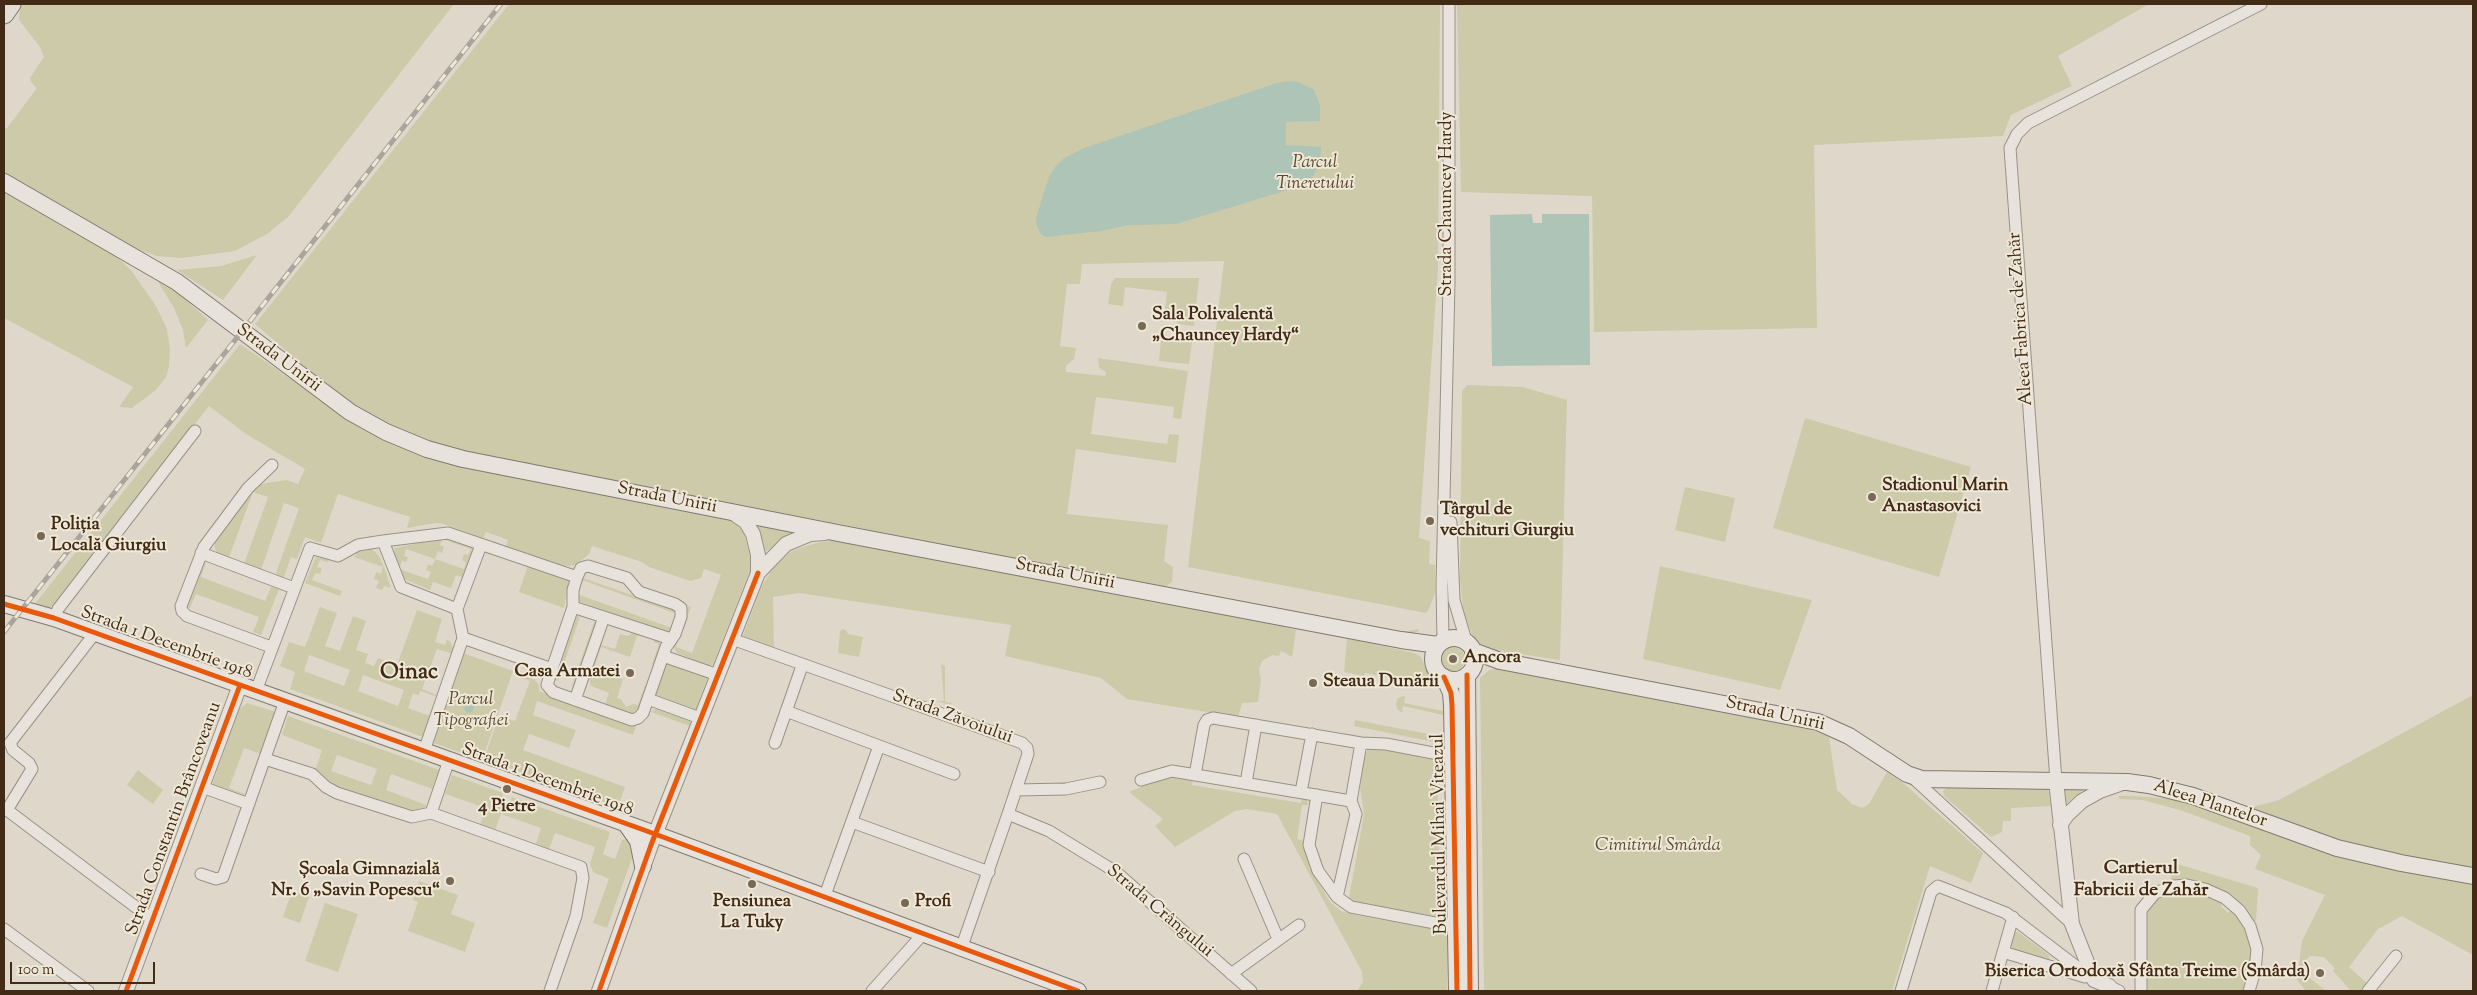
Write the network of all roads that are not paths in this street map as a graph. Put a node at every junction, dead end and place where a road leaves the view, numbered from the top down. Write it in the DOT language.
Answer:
graph roads {
  1 [pos="11,4"];
  2 [pos="1449,4"];
  3 [pos="2261,4"];
  4 [pos="4,14"];
  5 [pos="4,182"];
  6 [pos="1447,405"];
  7 [pos="195,432"];
  8 [pos="272,465"];
  9 [pos="731,511"];
  10 [pos="843,534"];
  11 [pos="383,541"];
  12 [pos="481,545"];
  13 [pos="201,553"];
  14 [pos="758,572"];
  15 [pos="577,578"];
  16 [pos="294,588"];
  17 [pos="4,604"];
  18 [pos="574,606"];
  19 [pos="457,609"];
  20 [pos="604,617"];
  21 [pos="54,618"];
  22 [pos="95,633"];
  23 [pos="463,638"];
  24 [pos="732,639"];
  25 [pos="671,640"];
  26 [pos="272,647"];
  27 [pos="1470,647"];
  28 [pos="1438,648"];
  29 [pos="663,656"];
  30 [pos="1500,661"];
  31 [pos="802,666"];
  32 [pos="552,669"];
  33 [pos="1469,673"];
  34 [pos="718,675"];
  35 [pos="1444,677"];
  36 [pos="240,685"];
  37 [pos="256,691"];
  38 [pos="648,699"];
  39 [pos="575,700"];
  40 [pos="285,701"];
  41 [pos="786,711"];
  42 [pos="700,718"];
  43 [pos="1256,725"];
  44 [pos="1312,734"];
  45 [pos="774,743"];
  46 [pos="1361,743"];
  47 [pos="879,746"];
  48 [pos="424,751"];
  49 [pos="1454,757"];
  50 [pos="265,759"];
  51 [pos="449,760"];
  52 [pos="954,774"];
  53 [pos="1196,775"];
  54 [pos="1911,776"];
  55 [pos="1141,780"];
  56 [pos="2056,781"];
  57 [pos="1100,782"];
  58 [pos="2127,782"];
  59 [pos="1246,783"];
  60 [pos="202,787"];
  61 [pos="1016,790"];
  62 [pos="1301,792"];
  63 [pos="1317,795"];
  64 [pos="1351,801"];
  65 [pos="249,804"];
  66 [pos="430,813"];
  67 [pos="1008,814"];
  68 [pos="852,822"];
  69 [pos="626,824"];
  70 [pos="2060,825"];
  71 [pos="655,834"];
  72 [pos="1244,859"];
  73 [pos="643,866"];
  74 [pos="989,872"];
  75 [pos="200,874"];
  76 [pos="2473,876"];
  77 [pos="1337,897"];
  78 [pos="824,898"];
  79 [pos="2013,917"];
  80 [pos="153,920"];
  81 [pos="1299,924"];
  82 [pos="2072,924"];
  83 [pos="1456,927"];
  84 [pos="4,929"];
  85 [pos="922,935"];
  86 [pos="1278,939"];
  87 [pos="961,949"];
  88 [pos="2003,952"];
  89 [pos="2396,956"];
  90 [pos="1231,974"];
  91 [pos="2094,980"];
  92 [pos="2112,990"];
  93 [pos="88,991"];
  94 [pos="126,991"];
  95 [pos="550,991"];
  96 [pos="599,991"];
  97 [pos="872,991"];
  98 [pos="1078,991"];
  99 [pos="1251,991"];
  100 [pos="1457,991"];
  101 [pos="1470,991"];
  102 [pos="1901,991"];
  103 [pos="1992,991"];
  104 [pos="2141,991"];
  105 [pos="2249,991"];
  106 [pos="2368,991"];
  1 -- 4 [label="highway"];
  2 -- 6 [label="street, Strada Chauncey Hardy"];
  3 -- 56 [label="street, Aleea Fabrica de Zahăr"];
  5 -- 9 [label="main road, Strada Unirii"];
  6 -- 27 [label="street, Strada Chauncey Hardy"];
  6 -- 28 [label="street, Strada Chauncey Hardy"];
  7 -- 21 [label="street"];
  8 -- 13 [label="street"];
  9 -- 10 [label="main road, Strada Unirii"];
  9 -- 14 [label="street"];
  10 -- 14 [label="street"];
  10 -- 28 [label="main road, Strada Unirii"];
  11 -- 12 [label="street"];
  11 -- 16 [label="street"];
  11 -- 19 [label="street"];
  12 -- 15 [label="street"];
  12 -- 19 [label="street"];
  13 -- 16 [label="street"];
  13 -- 26 [label="street"];
  14 -- 24 [label="street"];
  15 -- 18 [label="street"];
  15 -- 25 [label="street"];
  16 -- 26 [label="street"];
  17 -- 21 [label="main road, Strada 1 Decembrie 1918"];
  18 -- 20 [label="street"];
  18 -- 32 [label="street"];
  19 -- 23 [label="street"];
  20 -- 25 [label="street"];
  20 -- 39 [label="street"];
  21 -- 22 [label="main road, Strada 1 Decembrie 1918"];
  22 -- 36 [label="main road, Strada 1 Decembrie 1918"];
  22 -- 80 [label="street"];
  23 -- 32 [label="street"];
  23 -- 48 [label="street"];
  24 -- 31 [label="street, Strada Zăvoiului"];
  24 -- 34 [label="street"];
  25 -- 29 [label="street"];
  26 -- 37 [label="street"];
  27 -- 28 [label="main road"];
  27 -- 30 [label="main road, Strada Unirii"];
  27 -- 33 [label="main road"];
  28 -- 35 [label="main road"];
  29 -- 34 [label="street"];
  29 -- 38 [label="street"];
  30 -- 33 [label="main road, Strada Unirii"];
  30 -- 54 [label="main road, Strada Unirii"];
  31 -- 41 [label="street"];
  31 -- 61 [label="street, Strada Zăvoiului"];
  32 -- 39 [label="street"];
  33 -- 35 [label="main road"];
  33 -- 101 [label="main road, Bulevardul Mihai Viteazul"];
  34 -- 42 [label="street"];
  35 -- 49 [label="main road, Bulevardul Mihai Viteazul"];
  36 -- 37 [label="main road, Strada 1 Decembrie 1918"];
  36 -- 60 [label="street, Strada Constantin Brâncoveanu"];
  37 -- 40 [label="main road, Strada 1 Decembrie 1918"];
  38 -- 39 [label="street"];
  38 -- 42 [label="street"];
  40 -- 48 [label="main road, Strada 1 Decembrie 1918"];
  40 -- 50 [label="street"];
  41 -- 45 [label="street"];
  41 -- 47 [label="street"];
  42 -- 71 [label="street"];
  43 -- 44 [label="street"];
  43 -- 53 [label="street"];
  43 -- 59 [label="street"];
  44 -- 46 [label="street"];
  44 -- 62 [label="street"];
  46 -- 49 [label="street"];
  46 -- 64 [label="street"];
  47 -- 52 [label="street"];
  47 -- 68 [label="street"];
  48 -- 51 [label="main road, Strada 1 Decembrie 1918"];
  49 -- 83 [label="main road, Bulevardul Mihai Viteazul"];
  50 -- 65 [label="street"];
  50 -- 66 [label="street"];
  51 -- 66 [label="street"];
  51 -- 69 [label="main road, Strada 1 Decembrie 1918"];
  53 -- 55 [label="street"];
  53 -- 59 [label="street"];
  54 -- 56 [label="main road, Aleea Plantelor"];
  54 -- 82 [label="street, Strada Unirii"];
  56 -- 58 [label="main road, Aleea Plantelor"];
  56 -- 70 [label="street"];
  57 -- 61 [label="street"];
  58 -- 70 [label="street"];
  58 -- 76 [label="main road, Aleea Plantelor"];
  59 -- 62 [label="street"];
  60 -- 65 [label="street"];
  60 -- 80 [label="street, Strada Constantin Brâncoveanu"];
  61 -- 67 [label="street, Strada Zăvoiului"];
  62 -- 63 [label="street"];
  63 -- 64 [label="street"];
  63 -- 77 [label="street"];
  64 -- 77 [label="street"];
  65 -- 75 [label="street"];
  66 -- 95 [label="street"];
  67 -- 74 [label="street, Strada Zăvoiului"];
  67 -- 90 [label="street, Strada Crângului"];
  68 -- 74 [label="street"];
  68 -- 78 [label="street"];
  69 -- 71 [label="main road, Strada 1 Decembrie 1918"];
  69 -- 73 [label="main road"];
  70 -- 82 [label="street"];
  71 -- 73 [label="street"];
  71 -- 78 [label="main road, Strada 1 Decembrie 1918"];
  72 -- 86 [label="street"];
  73 -- 96 [label="street"];
  74 -- 87 [label="street, Strada Zăvoiului"];
  77 -- 83 [label="street"];
  78 -- 85 [label="main road, Strada 1 Decembrie 1918"];
  79 -- 88 [label="street"];
  79 -- 91 [label="street"];
  79 -- 102 [label="street"];
  80 -- 94 [label="street, Strada Constantin Brâncoveanu"];
  81 -- 86 [label="street"];
  82 -- 91 [label="street"];
  83 -- 100 [label="main road, Bulevardul Mihai Viteazul"];
  84 -- 93 [label="street"];
  85 -- 87 [label="main road, Strada 1 Decembrie 1918"];
  85 -- 97 [label="street"];
  86 -- 90 [label="street"];
  87 -- 98 [label="main road, Strada 1 Decembrie 1918"];
  88 -- 91 [label="street"];
  88 -- 103 [label="street"];
  89 -- 106 [label="street"];
  90 -- 99 [label="street, Strada Crângului"];
  91 -- 92 [label="street"];
  104 -- 105 [label="street"];
}
